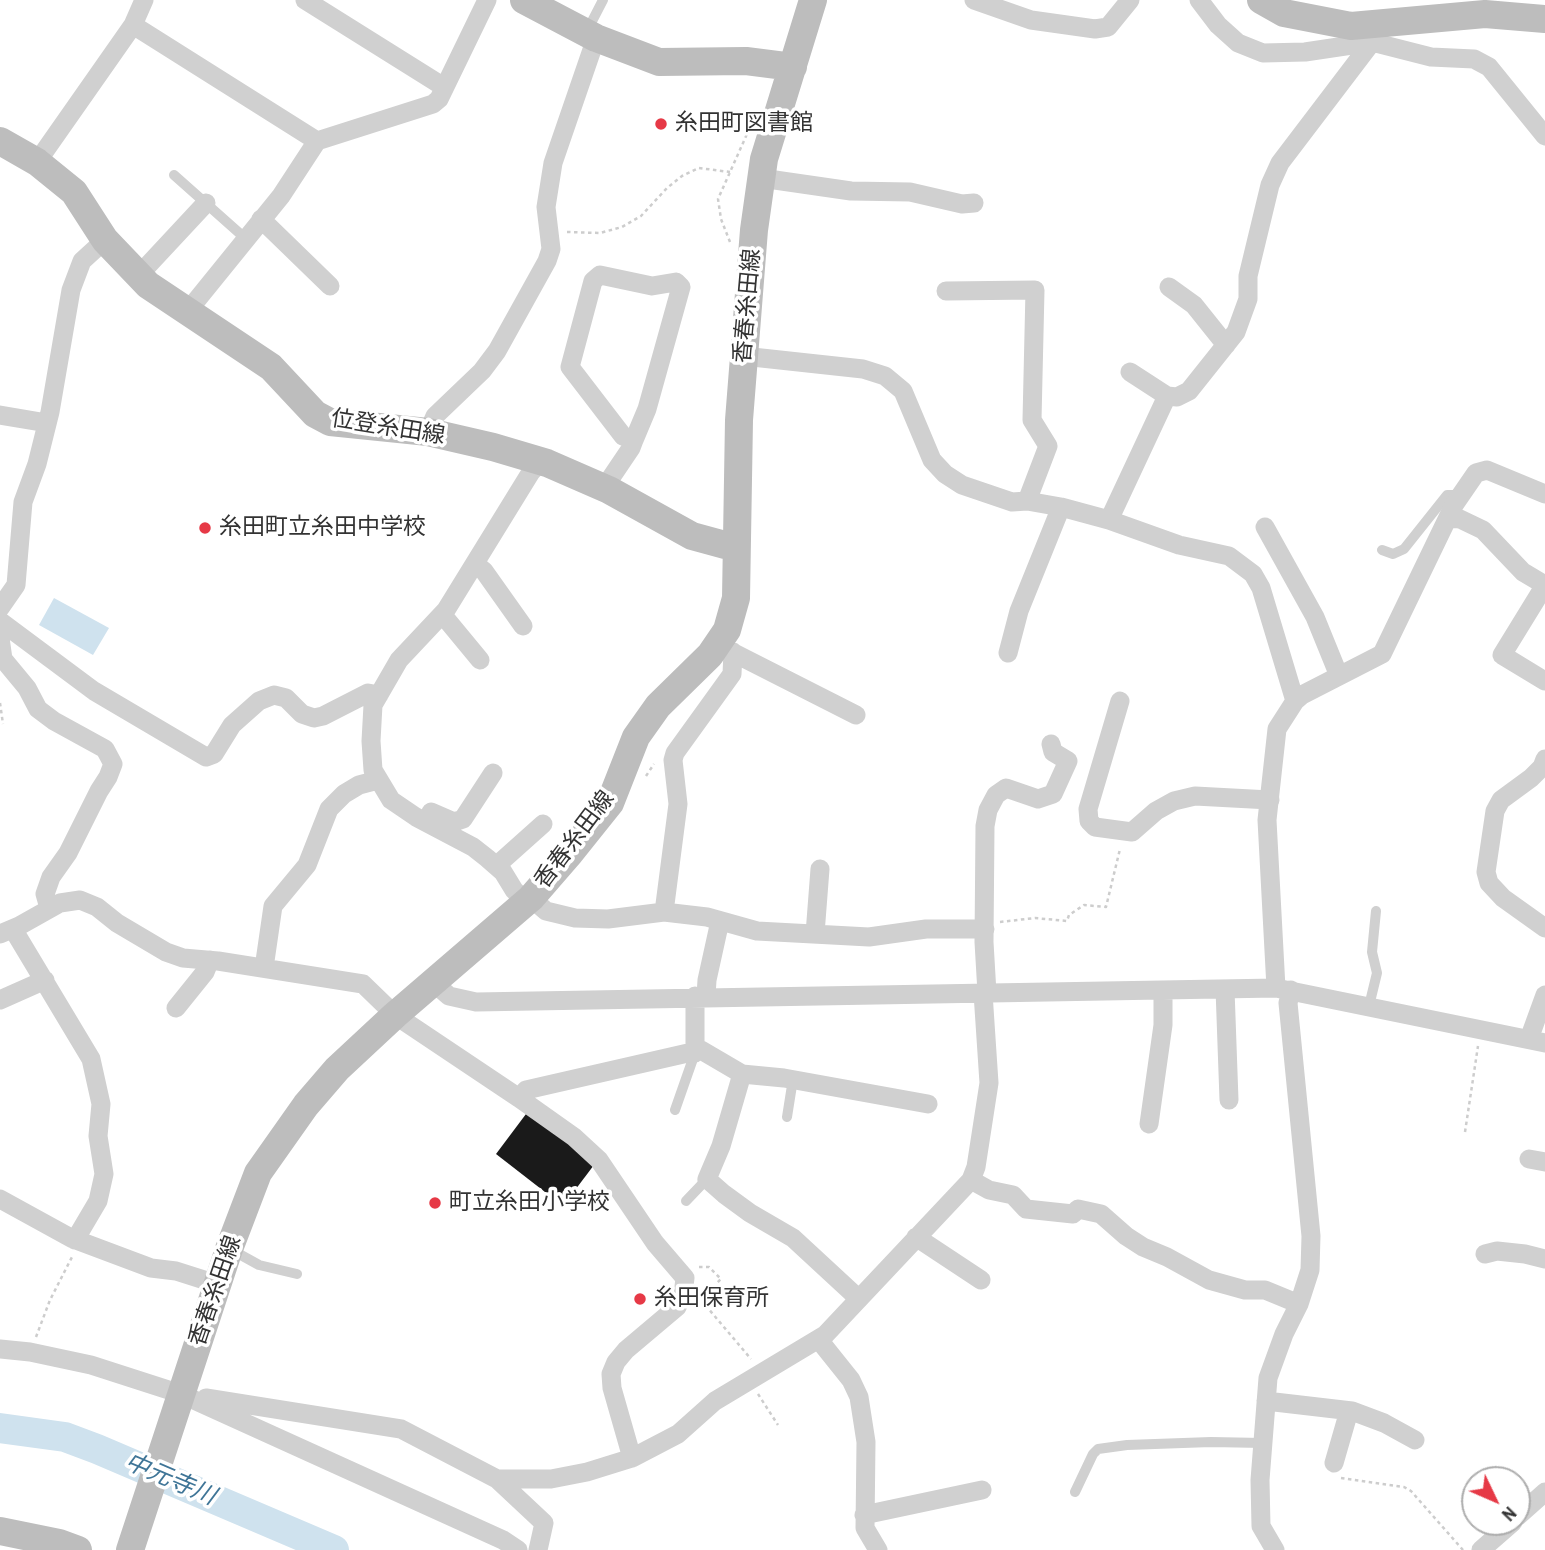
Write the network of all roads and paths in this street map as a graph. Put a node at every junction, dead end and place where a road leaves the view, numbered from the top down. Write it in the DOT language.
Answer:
graph roads {
  1 [pos="144,0"];
  2 [pos="306,0"];
  3 [pos="487,0"];
  4 [pos="524,0"];
  5 [pos="603,0"];
  6 [pos="974,0"];
  7 [pos="1130,0"];
  8 [pos="1199,0"];
  9 [pos="1261,0"];
  10 [pos="809,2"];
  11 [pos="1545,19"];
  12 [pos="133,25"];
  13 [pos="1376,34"];
  14 [pos="591,36"];
  15 [pos="793,66"];
  16 [pos="444,87"];
  17 [pos="1545,136"];
  18 [pos="0,141"];
  19 [pos="317,141"];
  20 [pos="37,162"];
  21 [pos="730,172"];
  22 [pos="174,175"];
  23 [pos="761,178"];
  24 [pos="205,203"];
  25 [pos="974,203"];
  26 [pos="261,219"];
  27 [pos="550,232"];
  28 [pos="246,239"];
  29 [pos="105,240"];
  30 [pos="138,275"];
  31 [pos="330,286"];
  32 [pos="1169,287"];
  33 [pos="946,291"];
  34 [pos="187,312"];
  35 [pos="1226,345"];
  36 [pos="743,356"];
  37 [pos="1130,372"];
  38 [pos="1167,396"];
  39 [pos="0,415"];
  40 [pos="47,423"];
  41 [pos="428,432"];
  42 [pos="634,440"];
  43 [pos="541,461"];
  44 [pos="604,488"];
  45 [pos="1545,494"];
  46 [pos="1460,495"];
  47 [pos="1027,501"];
  48 [pos="1061,507"];
  49 [pos="1448,518"];
  50 [pos="1108,520"];
  51 [pos="1265,527"];
  52 [pos="736,548"];
  53 [pos="1382,550"];
  54 [pos="475,564"];
  55 [pos="1,608"];
  56 [pos="442,614"];
  57 [pos="523,626"];
  58 [pos="0,638"];
  59 [pos="725,648"];
  60 [pos="1008,653"];
  61 [pos="480,660"];
  62 [pos="3,664"];
  63 [pos="1339,677"];
  64 [pos="1545,681"];
  65 [pos="379,695"];
  66 [pos="1120,701"];
  67 [pos="1295,701"];
  68 [pos="0,703"];
  69 [pos="856,715"];
  70 [pos="3,724"];
  71 [pos="1051,744"];
  72 [pos="1545,759"];
  73 [pos="493,773"];
  74 [pos="377,779"];
  75 [pos="1270,800"];
  76 [pos="425,821"];
  77 [pos="543,824"];
  78 [pos="1132,832"];
  79 [pos="496,866"];
  80 [pos="820,869"];
  81 [pos="528,900"];
  82 [pos="49,908"];
  83 [pos="1376,911"];
  84 [pos="664,912"];
  85 [pos="720,921"];
  86 [pos="1545,928"];
  87 [pos="985,929"];
  88 [pos="7,931"];
  89 [pos="815,934"];
  90 [pos="210,960"];
  91 [pos="264,968"];
  92 [pos="45,980"];
  93 [pos="434,984"];
  94 [pos="1225,989"];
  95 [pos="1284,989"];
  96 [pos="1163,990"];
  97 [pos="985,993"];
  98 [pos="1545,995"];
  99 [pos="700,996"];
  100 [pos="0,1000"];
  101 [pos="1369,1006"];
  102 [pos="176,1007"];
  103 [pos="395,1015"];
  104 [pos="1480,1029"];
  105 [pos="1537,1041"];
  106 [pos="695,1053"];
  107 [pos="742,1074"];
  108 [pos="793,1079"];
  109 [pos="519,1098"];
  110 [pos="1229,1100"];
  111 [pos="928,1104"];
  112 [pos="675,1110"];
  113 [pos="787,1117"];
  114 [pos="1149,1124"];
  115 [pos="1465,1132"];
  116 [pos="707,1179"];
  117 [pos="971,1180"];
  118 [pos="0,1199"];
  119 [pos="686,1201"];
  120 [pos="916,1237"];
  121 [pos="77,1240"];
  122 [pos="229,1249"];
  123 [pos="1485,1254"];
  124 [pos="1545,1259"];
  125 [pos="297,1274"];
  126 [pos="685,1278"];
  127 [pos="981,1280"];
  128 [pos="220,1284"];
  129 [pos="859,1298"];
  130 [pos="1299,1304"];
  131 [pos="819,1340"];
  132 [pos="0,1349"];
  133 [pos="30,1352"];
  134 [pos="755,1376"];
  135 [pos="1266,1401"];
  136 [pos="178,1404"];
  137 [pos="1349,1411"];
  138 [pos="778,1425"];
  139 [pos="1415,1440"];
  140 [pos="1263,1443"];
  141 [pos="632,1458"];
  142 [pos="1334,1463"];
  143 [pos="498,1479"];
  144 [pos="982,1490"];
  145 [pos="1075,1492"];
  146 [pos="864,1516"];
  147 [pos="0,1531"];
  148 [pos="1497,1536"];
  149 [pos="131,1548"];
  150 [pos="78,1550"];
  151 [pos="518,1550"];
  152 [pos="538,1550"];
  153 [pos="878,1550"];
  154 [pos="1275,1550"];
  155 [pos="1463,1550"];
  156 [pos="1481,1550"];
  1 -- 12 [label="street"];
  2 -- 16 [label="street"];
  3 -- 16 [label="street"];
  4 -- 14 [label="main road"];
  5 -- 14 [label="lane"];
  6 -- 7 [label="street"];
  8 -- 13 [label="street"];
  9 -- 13 [label="main road"];
  10 -- 15 [label="main road, 香春糸田線"];
  11 -- 13 [label="main road"];
  12 -- 19 [label="street"];
  12 -- 20 [label="street"];
  13 -- 17 [label="street"];
  13 -- 35 [label="street"];
  14 -- 15 [label="main road"];
  14 -- 27 [label="street"];
  15 -- 23 [label="main road, 香春糸田線"];
  16 -- 19 [label="street"];
  18 -- 20 [label="main road, 位登糸田線"];
  19 -- 26 [label="street"];
  20 -- 29 [label="main road, 位登糸田線"];
  21 -- 27 [label="path"];
  22 -- 24 [label="lane"];
  23 -- 25 [label="street"];
  23 -- 36 [label="main road, 香春糸田線"];
  24 -- 28 [label="lane"];
  24 -- 30 [label="street"];
  26 -- 28 [label="street"];
  26 -- 31 [label="street"];
  27 -- 41 [label="street"];
  28 -- 34 [label="street"];
  29 -- 30 [label="main road, 位登糸田線"];
  29 -- 40 [label="street"];
  30 -- 34 [label="main road, 位登糸田線"];
  32 -- 35 [label="street"];
  33 -- 47 [label="street"];
  34 -- 41 [label="main road, 位登糸田線"];
  35 -- 38 [label="street"];
  36 -- 47 [label="street"];
  36 -- 52 [label="main road, 香春糸田線"];
  37 -- 38 [label="street"];
  38 -- 50 [label="street"];
  39 -- 40 [label="street"];
  40 -- 55 [label="street"];
  41 -- 43 [label="main road, 位登糸田線"];
  42 -- 42 [label="street"];
  42 -- 44 [label="street"];
  43 -- 44 [label="main road, 位登糸田線"];
  43 -- 54 [label="street"];
  44 -- 52 [label="main road, 位登糸田線"];
  45 -- 46 [label="street"];
  46 -- 49 [label="street"];
  46 -- 53 [label="lane"];
  47 -- 48 [label="street"];
  48 -- 50 [label="street"];
  48 -- 60 [label="street"];
  49 -- 63 [label="street"];
  49 -- 64 [label="street"];
  50 -- 67 [label="street"];
  51 -- 63 [label="street"];
  52 -- 59 [label="main road, 香春糸田線"];
  54 -- 56 [label="street"];
  54 -- 57 [label="street"];
  55 -- 65 [label="street"];
  56 -- 61 [label="street"];
  56 -- 65 [label="street"];
  58 -- 62 [label="street"];
  59 -- 69 [label="street"];
  59 -- 81 [label="main road, 香春糸田線"];
  59 -- 84 [label="street"];
  62 -- 82 [label="street"];
  63 -- 67 [label="street"];
  65 -- 74 [label="street"];
  66 -- 78 [label="street"];
  67 -- 75 [label="street"];
  68 -- 70 [label="path"];
  71 -- 87 [label="street"];
  72 -- 86 [label="street"];
  73 -- 76 [label="street"];
  74 -- 76 [label="street"];
  74 -- 91 [label="street"];
  75 -- 78 [label="street"];
  75 -- 95 [label="street"];
  76 -- 79 [label="street"];
  77 -- 79 [label="street"];
  78 -- 87 [label="path"];
  79 -- 81 [label="street"];
  80 -- 89 [label="street"];
  81 -- 84 [label="street"];
  81 -- 93 [label="main road, 香春糸田線"];
  82 -- 88 [label="street"];
  82 -- 90 [label="street"];
  83 -- 101 [label="lane"];
  84 -- 85 [label="street"];
  85 -- 89 [label="street"];
  85 -- 99 [label="street"];
  87 -- 89 [label="street"];
  87 -- 97 [label="street"];
  88 -- 92 [label="street"];
  90 -- 91 [label="street"];
  90 -- 102 [label="street"];
  91 -- 103 [label="street"];
  92 -- 100 [label="street"];
  92 -- 121 [label="street"];
  93 -- 99 [label="street"];
  93 -- 103 [label="main road, 香春糸田線"];
  94 -- 95 [label="street"];
  94 -- 96 [label="street"];
  94 -- 110 [label="street"];
  95 -- 101 [label="street"];
  95 -- 130 [label="street"];
  96 -- 97 [label="street"];
  96 -- 114 [label="street"];
  97 -- 99 [label="street"];
  97 -- 117 [label="street"];
  98 -- 105 [label="street"];
  99 -- 106 [label="street"];
  101 -- 104 [label="street"];
  103 -- 109 [label="street"];
  103 -- 122 [label="main road, 香春糸田線"];
  104 -- 105 [label="street"];
  104 -- 115 [label="path"];
  106 -- 107 [label="street"];
  106 -- 109 [label="street"];
  106 -- 112 [label="lane"];
  107 -- 108 [label="street"];
  107 -- 116 [label="street"];
  108 -- 111 [label="street"];
  108 -- 113 [label="lane"];
  109 -- 126 [label="street"];
  116 -- 119 [label="lane"];
  116 -- 129 [label="street"];
  117 -- 120 [label="street"];
  117 -- 130 [label="street"];
  118 -- 121 [label="street"];
  120 -- 127 [label="street"];
  120 -- 129 [label="street"];
  121 -- 128 [label="street"];
  121 -- 133 [label="path"];
  122 -- 125 [label="lane"];
  122 -- 128 [label="main road, 香春糸田線"];
  123 -- 124 [label="street"];
  126 -- 134 [label="path"];
  126 -- 141 [label="street"];
  128 -- 136 [label="main road, 香春糸田線"];
  129 -- 131 [label="street"];
  130 -- 135 [label="street"];
  131 -- 134 [label="street"];
  131 -- 146 [label="street"];
  132 -- 133 [label="street"];
  133 -- 136 [label="street"];
  134 -- 138 [label="path"];
  134 -- 141 [label="street"];
  135 -- 137 [label="street"];
  135 -- 140 [label="street"];
  136 -- 143 [label="street"];
  136 -- 149 [label="main road, 香春糸田線"];
  136 -- 151 [label="street"];
  137 -- 139 [label="street"];
  137 -- 142 [label="street"];
  140 -- 145 [label="lane"];
  140 -- 154 [label="street"];
  141 -- 143 [label="street"];
  142 -- 155 [label="path"];
  143 -- 152 [label="street"];
  144 -- 146 [label="street"];
  146 -- 153 [label="street"];
  147 -- 150 [label="main road"];
  148 -- 156 [label="street"];
}
